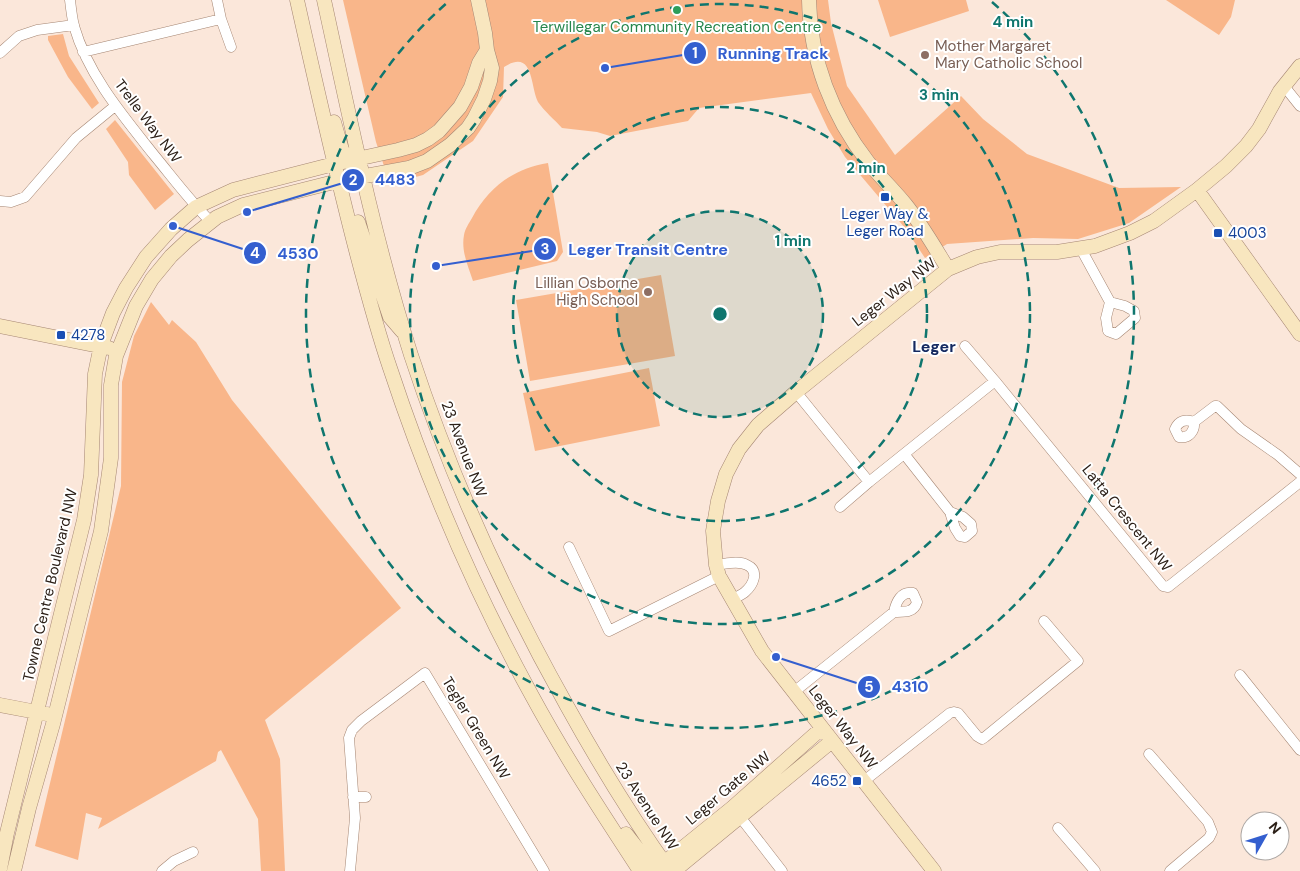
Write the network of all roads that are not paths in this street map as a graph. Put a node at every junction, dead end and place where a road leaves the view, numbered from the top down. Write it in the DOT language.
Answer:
graph roads {
  1 [pos="70,0"];
  2 [pos="217,0"];
  3 [pos="298,0"];
  4 [pos="324,0"];
  5 [pos="478,0"];
  6 [pos="809,0"];
  7 [pos="221,19"];
  8 [pos="74,25"];
  9 [pos="231,47"];
  10 [pos="486,50"];
  11 [pos="0,52"];
  12 [pos="83,52"];
  13 [pos="1300,66"];
  14 [pos="1284,86"];
  15 [pos="115,106"];
  16 [pos="1300,106"];
  17 [pos="354,161"];
  18 [pos="334,164"];
  19 [pos="363,177"];
  20 [pos="341,181"];
  21 [pos="1197,190"];
  22 [pos="0,201"];
  23 [pos="196,207"];
  24 [pos="211,222"];
  25 [pos="1081,249"];
  26 [pos="948,269"];
  27 [pos="1110,302"];
  28 [pos="0,326"];
  29 [pos="405,334"];
  30 [pos="1300,334"];
  31 [pos="101,345"];
  32 [pos="966,346"];
  33 [pos="118,351"];
  34 [pos="995,381"];
  35 [pos="796,392"];
  36 [pos="1194,422"];
  37 [pos="905,455"];
  38 [pos="1300,474"];
  39 [pos="870,482"];
  40 [pos="1300,482"];
  41 [pos="840,507"];
  42 [pos="950,512"];
  43 [pos="569,547"];
  44 [pos="718,571"];
  45 [pos="732,600"];
  46 [pos="894,612"];
  47 [pos="1044,621"];
  48 [pos="1240,675"];
  49 [pos="795,691"];
  50 [pos="0,705"];
  51 [pos="38,712"];
  52 [pos="55,716"];
  53 [pos="822,728"];
  54 [pos="832,741"];
  55 [pos="563,749"];
  56 [pos="1300,750"];
  57 [pos="1149,754"];
  58 [pos="864,781"];
  59 [pos="353,797"];
  60 [pos="366,797"];
  61 [pos="736,813"];
  62 [pos="1058,828"];
  63 [pos="4,832"];
  64 [pos="22,837"];
  65 [pos="193,852"];
  66 [pos="0,869"];
  67 [pos="662,870"];
  68 [pos="14,871"];
  69 [pos="162,871"];
  70 [pos="350,871"];
  71 [pos="544,871"];
  72 [pos="640,871"];
  73 [pos="782,871"];
  74 [pos="934,871"];
  75 [pos="1095,871"];
  76 [pos="1170,871"];
  1 -- 8 [label="street, Trelle Way NW"];
  2 -- 7 [label="street"];
  3 -- 17 [label="street"];
  3 -- 18 [label="street"];
  4 -- 17 [label="street, 23 Avenue NW"];
  5 -- 10 [label="street"];
  6 -- 26 [label="street"];
  7 -- 9 [label="street"];
  7 -- 12 [label="street"];
  8 -- 11 [label="street"];
  8 -- 12 [label="street, Trelle Way NW"];
  10 -- 17 [label="street, Towne Centre Boulevard NW"];
  10 -- 19 [label="street"];
  12 -- 15 [label="street, Trelle Way NW"];
  13 -- 14 [label="street, Leger Way NW"];
  14 -- 16 [label="street"];
  14 -- 21 [label="street, Leger Way NW"];
  15 -- 22 [label="street"];
  15 -- 23 [label="street, Trelle Way NW"];
  17 -- 18 [label="street, Towne Centre Boulevard NW"];
  17 -- 19 [label="street, 23 Avenue NW"];
  18 -- 20 [label="street"];
  18 -- 23 [label="street, Towne Centre Boulevard NW"];
  19 -- 20 [label="street"];
  19 -- 29 [label="street, 23 Avenue NW"];
  20 -- 24 [label="street"];
  20 -- 29 [label="street"];
  20 -- 55 [label="street"];
  21 -- 25 [label="street, Leger Way NW"];
  21 -- 30 [label="street"];
  23 -- 24 [label="street, Trelle Way NW"];
  23 -- 31 [label="street, Towne Centre Boulevard NW"];
  24 -- 33 [label="street"];
  25 -- 26 [label="street, Leger Way NW"];
  25 -- 27 [label="street"];
  26 -- 35 [label="street, Leger Way NW"];
  28 -- 31 [label="street"];
  29 -- 67 [label="street, 23 Avenue NW"];
  31 -- 33 [label="street"];
  31 -- 51 [label="street, Towne Centre Boulevard NW"];
  32 -- 34 [label="street, Latta Crescent NW"];
  33 -- 52 [label="street"];
  34 -- 37 [label="street"];
  34 -- 40 [label="street, Latta Crescent NW"];
  35 -- 39 [label="street"];
  35 -- 44 [label="street, Leger Way NW"];
  36 -- 38 [label="street"];
  37 -- 39 [label="street"];
  37 -- 42 [label="street"];
  39 -- 41 [label="street"];
  43 -- 44 [label="street"];
  44 -- 45 [label="street, Leger Way NW"];
  44 -- 45 [label="street"];
  45 -- 49 [label="street, Leger Way NW"];
  46 -- 49 [label="street"];
  47 -- 58 [label="street"];
  48 -- 56 [label="street"];
  49 -- 53 [label="street, Leger Way NW"];
  50 -- 51 [label="street"];
  51 -- 52 [label="street"];
  51 -- 63 [label="street, Towne Centre Boulevard NW"];
  52 -- 64 [label="street"];
  53 -- 54 [label="street, Leger Way NW"];
  53 -- 61 [label="street, Leger Gate NW"];
  54 -- 58 [label="street, Leger Way NW"];
  54 -- 61 [label="street, Leger Gate NW"];
  55 -- 67 [label="street"];
  55 -- 72 [label="street"];
  57 -- 76 [label="street"];
  58 -- 74 [label="street, Leger Way NW"];
  59 -- 60 [label="street"];
  59 -- 70 [label="street, Tegler Green NW"];
  59 -- 71 [label="street, Tegler Green NW"];
  61 -- 67 [label="street, Leger Gate NW"];
  61 -- 73 [label="street"];
  62 -- 75 [label="street"];
  63 -- 64 [label="street"];
  63 -- 66 [label="street, Towne Centre Boulevard NW"];
  64 -- 68 [label="street"];
  65 -- 69 [label="street"];
}
